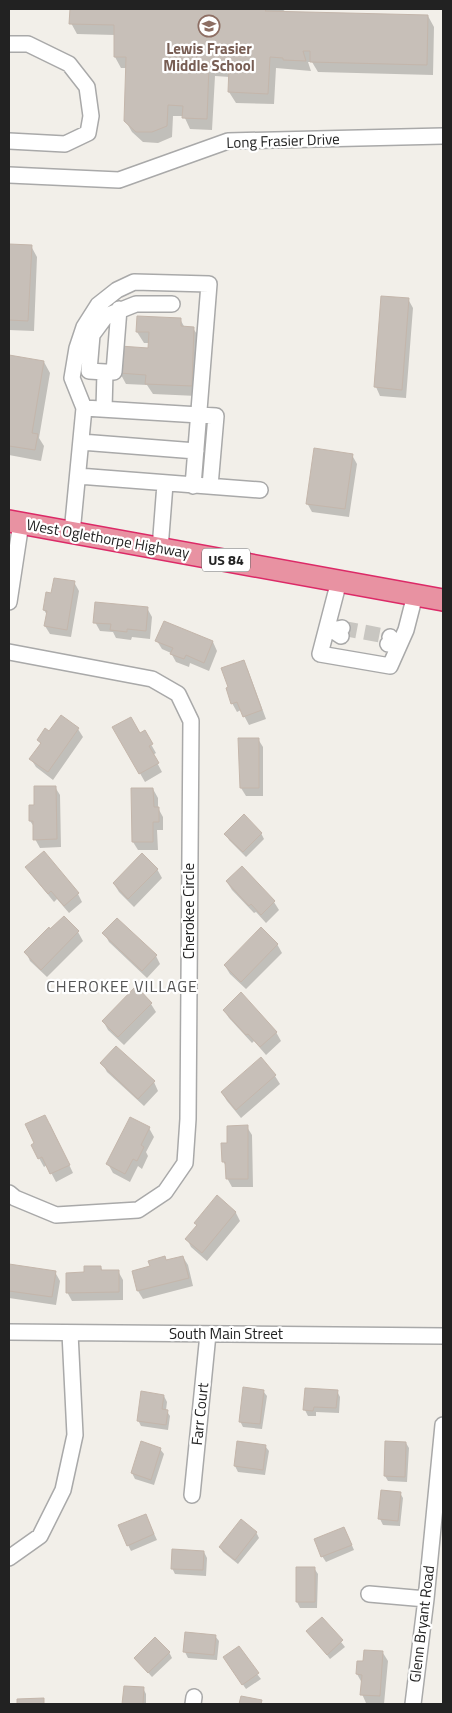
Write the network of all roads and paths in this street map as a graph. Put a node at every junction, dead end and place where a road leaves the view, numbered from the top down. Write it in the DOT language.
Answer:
graph roads {
  1 [pos="9,44"];
  2 [pos="443,136"];
  3 [pos="9,141"];
  4 [pos="9,176"];
  5 [pos="172,304"];
  6 [pos="119,309"];
  7 [pos="105,372"];
  8 [pos="84,408"];
  9 [pos="104,409"];
  10 [pos="199,415"];
  11 [pos="81,442"];
  12 [pos="196,450"];
  13 [pos="78,476"];
  14 [pos="165,484"];
  15 [pos="193,486"];
  16 [pos="210,486"];
  17 [pos="260,490"];
  18 [pos="15,522"];
  19 [pos="72,533"];
  20 [pos="160,549"];
  21 [pos="339,581"];
  22 [pos="415,595"];
  23 [pos="443,600"];
  24 [pos="9,602"];
  25 [pos="9,652"];
  26 [pos="9,1193"];
  27 [pos="9,1332"];
  28 [pos="70,1333"];
  29 [pos="208,1334"];
  30 [pos="443,1336"];
  31 [pos="443,1425"];
  32 [pos="192,1495"];
  33 [pos="9,1558"];
  34 [pos="369,1594"];
  35 [pos="426,1599"];
  36 [pos="413,1704"];
  1 -- 3 [label="street"];
  2 -- 4 [label="street, Long Frasier Drive"];
  5 -- 6 [label="street"];
  6 -- 7 [label="street"];
  6 -- 7 [label="street"];
  7 -- 9 [label="street"];
  8 -- 9 [label="street"];
  8 -- 10 [label="street"];
  8 -- 11 [label="street"];
  9 -- 10 [label="street"];
  10 -- 12 [label="street"];
  10 -- 16 [label="street"];
  11 -- 12 [label="street"];
  11 -- 13 [label="street"];
  12 -- 15 [label="street"];
  13 -- 14 [label="street"];
  13 -- 19 [label="street"];
  14 -- 15 [label="street"];
  14 -- 20 [label="street"];
  15 -- 16 [label="street"];
  16 -- 17 [label="street"];
  18 -- 19 [label="highway, West Oglethorpe Highway / US 84"];
  18 -- 24 [label="street"];
  19 -- 20 [label="highway, West Oglethorpe Highway / US 84"];
  20 -- 21 [label="highway, West Oglethorpe Highway / US 84"];
  21 -- 22 [label="highway, West Oglethorpe Highway / US 84"];
  21 -- 22 [label="street"];
  22 -- 23 [label="highway, West Oglethorpe Highway / US 84"];
  25 -- 26 [label="street, Cherokee Circle"];
  27 -- 28 [label="street, South Main Street"];
  28 -- 29 [label="street, South Main Street"];
  28 -- 33 [label="street"];
  29 -- 30 [label="street, South Main Street"];
  29 -- 32 [label="street, Farr Court"];
  31 -- 35 [label="street, Glenn Bryant Road"];
  34 -- 35 [label="street"];
  35 -- 36 [label="street, Glenn Bryant Road"];
}
